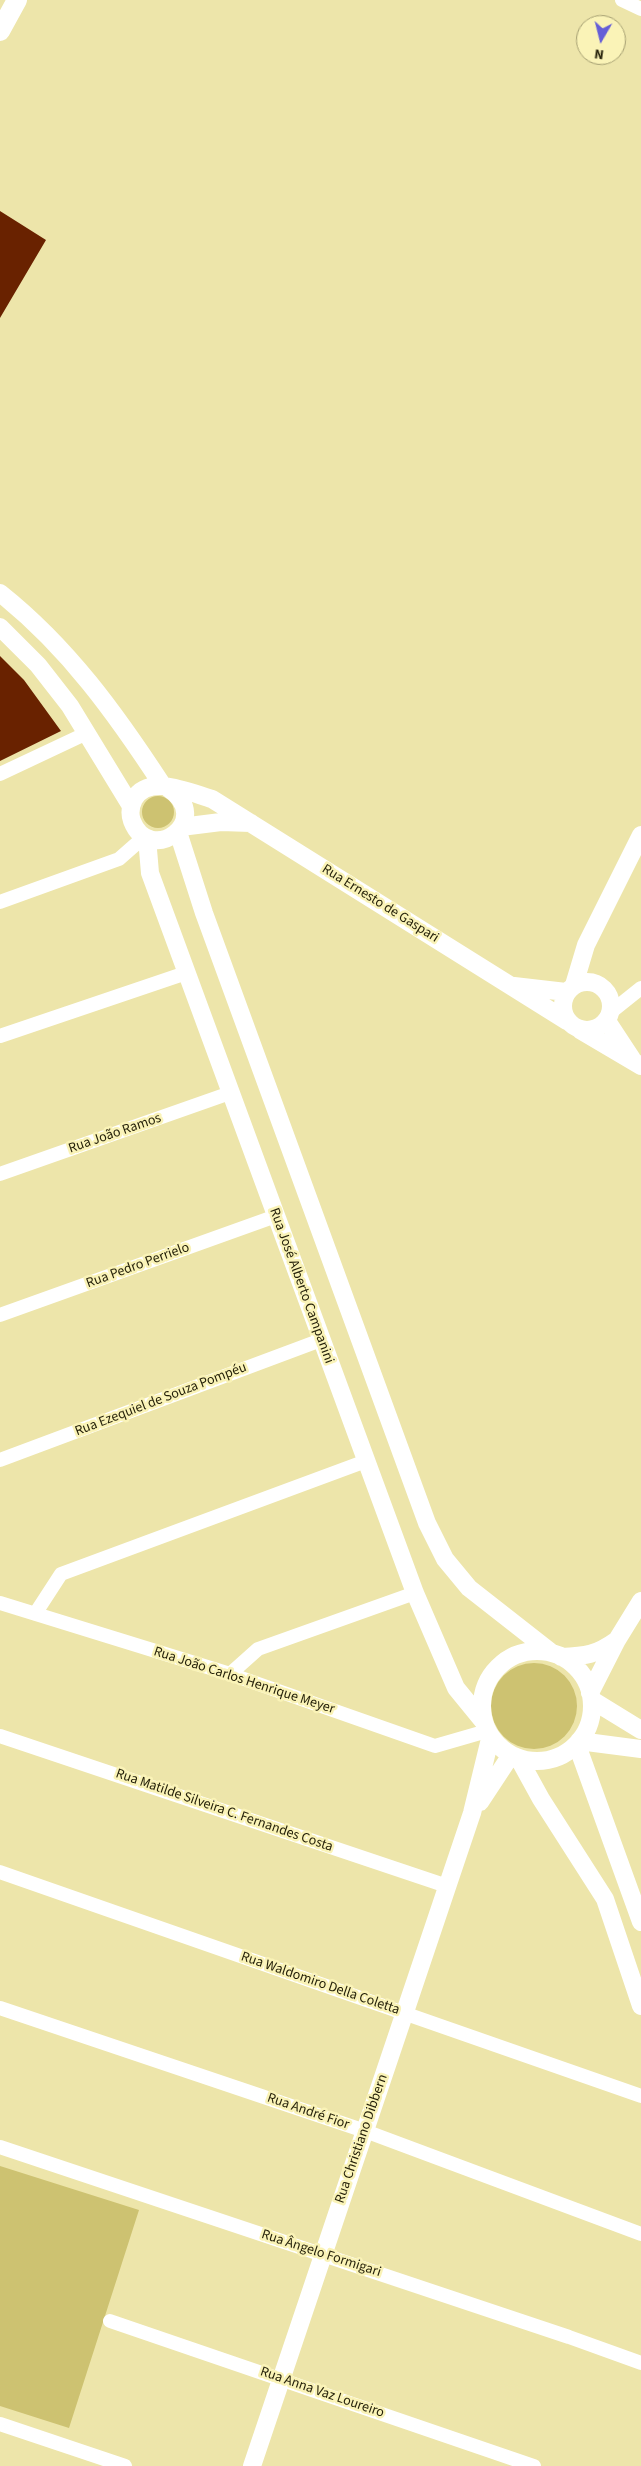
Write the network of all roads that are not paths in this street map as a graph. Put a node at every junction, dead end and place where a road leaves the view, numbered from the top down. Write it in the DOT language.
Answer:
graph roads {
  1 [pos="18,0"];
  2 [pos="622,0"];
  3 [pos="641,9"];
  4 [pos="0,31"];
  5 [pos="0,593"];
  6 [pos="0,627"];
  7 [pos="87,732"];
  8 [pos="0,774"];
  9 [pos="165,787"];
  10 [pos="131,806"];
  11 [pos="252,823"];
  12 [pos="180,829"];
  13 [pos="641,836"];
  14 [pos="146,838"];
  15 [pos="0,902"];
  16 [pos="586,945"];
  17 [pos="186,973"];
  18 [pos="592,982"];
  19 [pos="509,986"];
  20 [pos="570,988"];
  21 [pos="641,988"];
  22 [pos="610,1011"];
  23 [pos="573,1026"];
  24 [pos="0,1036"];
  25 [pos="638,1065"];
  26 [pos="230,1093"];
  27 [pos="0,1174"];
  28 [pos="276,1216"];
  29 [pos="0,1316"];
  30 [pos="321,1340"];
  31 [pos="0,1460"];
  32 [pos="366,1461"];
  33 [pos="415,1593"];
  34 [pos="641,1601"];
  35 [pos="0,1603"];
  36 [pos="35,1614"];
  37 [pos="617,1640"];
  38 [pos="556,1655"];
  39 [pos="230,1674"];
  40 [pos="591,1696"];
  41 [pos="487,1730"];
  42 [pos="641,1730"];
  43 [pos="0,1736"];
  44 [pos="578,1743"];
  45 [pos="641,1749"];
  46 [pos="515,1757"];
  47 [pos="472,1813"];
  48 [pos="0,1872"];
  49 [pos="448,1886"];
  50 [pos="641,1922"];
  51 [pos="641,2006"];
  52 [pos="0,2008"];
  53 [pos="405,2014"];
  54 [pos="641,2096"];
  55 [pos="365,2131"];
  56 [pos="0,2147"];
  57 [pos="641,2234"];
  58 [pos="324,2255"];
  59 [pos="110,2321"];
  60 [pos="641,2363"];
  61 [pos="282,2379"];
  62 [pos="0,2424"];
  63 [pos="124,2466"];
  64 [pos="252,2466"];
  65 [pos="534,2466"];
  1 -- 4 [label="main road"];
  2 -- 3 [label="street"];
  5 -- 9 [label="street"];
  6 -- 7 [label="street"];
  7 -- 8 [label="street"];
  7 -- 10 [label="street"];
  9 -- 10 [label="street"];
  9 -- 11 [label="street, Rua Ernesto de Gaspari"];
  9 -- 12 [label="street"];
  10 -- 14 [label="street"];
  11 -- 12 [label="street"];
  11 -- 19 [label="street, Rua Ernesto de Gaspari"];
  12 -- 14 [label="street"];
  12 -- 38 [label="street"];
  13 -- 16 [label="street"];
  14 -- 15 [label="street"];
  14 -- 17 [label="street, Rua José Alberto Campanini"];
  16 -- 18 [label="street"];
  16 -- 20 [label="street"];
  17 -- 24 [label="street"];
  17 -- 26 [label="street, Rua José Alberto Campanini"];
  18 -- 20 [label="street"];
  18 -- 22 [label="street"];
  19 -- 20 [label="street, Rua Ernesto de Gaspari"];
  19 -- 23 [label="street, Rua Ernesto de Gaspari"];
  20 -- 23 [label="street"];
  21 -- 22 [label="street"];
  22 -- 23 [label="street"];
  22 -- 25 [label="street, Rua Ernesto de Gaspari"];
  23 -- 25 [label="street, Rua Ernesto de Gaspari"];
  26 -- 27 [label="street, Rua João Ramos"];
  26 -- 28 [label="street, Rua José Alberto Campanini"];
  28 -- 29 [label="street, Rua Pedro Perrielo"];
  28 -- 30 [label="street, Rua José Alberto Campanini"];
  30 -- 31 [label="street, Rua Ezequiel de Souza Pompéu"];
  30 -- 32 [label="street, Rua José Alberto Campanini"];
  32 -- 33 [label="street, Rua José Alberto Campanini"];
  32 -- 36 [label="street"];
  33 -- 39 [label="street"];
  33 -- 41 [label="street, Rua José Alberto Campanini"];
  34 -- 37 [label="street"];
  35 -- 36 [label="street, Rua João Carlos Henrique Meyer"];
  36 -- 39 [label="street, Rua João Carlos Henrique Meyer"];
  37 -- 38 [label="street"];
  37 -- 40 [label="street"];
  38 -- 40 [label="street"];
  38 -- 41 [label="street"];
  39 -- 41 [label="street, Rua João Carlos Henrique Meyer"];
  40 -- 42 [label="street"];
  40 -- 44 [label="street"];
  41 -- 46 [label="street"];
  41 -- 47 [label="street, Rua Christiano Dibbern"];
  43 -- 49 [label="street, Rua Matilde Silveira C. Fernandes Costa"];
  44 -- 45 [label="street"];
  44 -- 46 [label="street"];
  44 -- 50 [label="street"];
  46 -- 47 [label="street, Rua Christiano Dibbern"];
  46 -- 51 [label="street"];
  47 -- 49 [label="street, Rua Christiano Dibbern"];
  48 -- 53 [label="street, Rua Waldomiro Della Coletta"];
  49 -- 53 [label="street, Rua Christiano Dibbern"];
  52 -- 55 [label="street, Rua André Fior"];
  53 -- 54 [label="street, Rua Waldomiro Della Coletta"];
  53 -- 55 [label="street, Rua Christiano Dibbern"];
  55 -- 57 [label="street, Rua André Fior"];
  55 -- 58 [label="street, Rua Christiano Dibbern"];
  56 -- 58 [label="street, Rua Ângelo Formigari"];
  58 -- 60 [label="street, Rua Ângelo Formigari"];
  58 -- 61 [label="street, Rua Christiano Dibbern"];
  59 -- 61 [label="street, Rua Anna Vaz Loureiro"];
  61 -- 64 [label="street, Rua Christiano Dibbern"];
  61 -- 65 [label="street, Rua Anna Vaz Loureiro"];
  62 -- 63 [label="street"];
}
